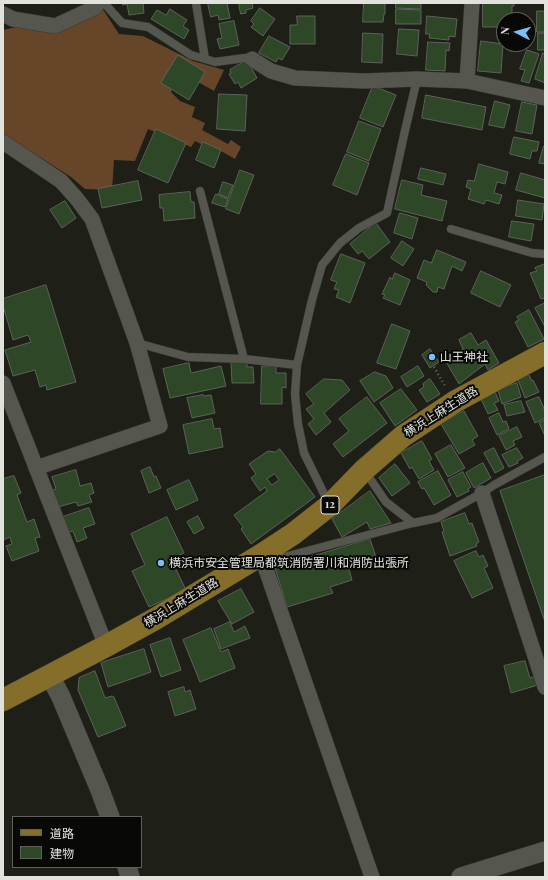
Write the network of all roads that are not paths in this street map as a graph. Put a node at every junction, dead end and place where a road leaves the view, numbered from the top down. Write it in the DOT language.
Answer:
graph roads {
  1 [pos="98,3"];
  2 [pos="104,3"];
  3 [pos="196,3"];
  4 [pos="472,3"];
  5 [pos="3,14"];
  6 [pos="205,59"];
  7 [pos="252,59"];
  8 [pos="417,79"];
  9 [pos="467,81"];
  10 [pos="545,98"];
  11 [pos="3,142"];
  12 [pos="200,191"];
  13 [pos="451,229"];
  14 [pos="545,254"];
  15 [pos="137,343"];
  16 [pos="545,353"];
  17 [pos="244,359"];
  18 [pos="297,365"];
  19 [pos="3,383"];
  20 [pos="545,457"];
  21 [pos="36,468"];
  22 [pos="364,470"];
  23 [pos="482,493"];
  24 [pos="330,505"];
  25 [pos="413,522"];
  26 [pos="262,559"];
  27 [pos="106,646"];
  28 [pos="50,676"];
  29 [pos="545,687"];
  30 [pos="3,700"];
  31 [pos="110,816"];
  32 [pos="545,851"];
  33 [pos="372,877"];
  34 [pos="461,877"];
  1 -- 5 [label="street"];
  2 -- 6 [label="lane"];
  3 -- 6 [label="lane"];
  4 -- 9 [label="street"];
  6 -- 7 [label="lane"];
  7 -- 8 [label="street"];
  8 -- 9 [label="street"];
  8 -- 18 [label="lane"];
  9 -- 10 [label="street"];
  11 -- 15 [label="street"];
  12 -- 17 [label="lane"];
  13 -- 14 [label="lane"];
  15 -- 17 [label="lane"];
  15 -- 21 [label="street"];
  16 -- 22 [label="main road, 横浜上麻生道路 / 12"];
  17 -- 18 [label="lane"];
  18 -- 24 [label="lane"];
  19 -- 21 [label="street"];
  20 -- 23 [label="lane"];
  21 -- 27 [label="street"];
  22 -- 24 [label="main road, 横浜上麻生道路 / 12"];
  22 -- 25 [label="lane"];
  23 -- 25 [label="lane"];
  23 -- 29 [label="street"];
  24 -- 26 [label="main road, 横浜上麻生道路 / 12"];
  25 -- 26 [label="lane"];
  26 -- 27 [label="main road, 横浜上麻生道路 / 12"];
  26 -- 33 [label="street"];
  27 -- 28 [label="main road, 横浜上麻生道路 / 12"];
  28 -- 30 [label="main road, 横浜上麻生道路 / 12"];
  28 -- 31 [label="street"];
  32 -- 34 [label="street"];
}
